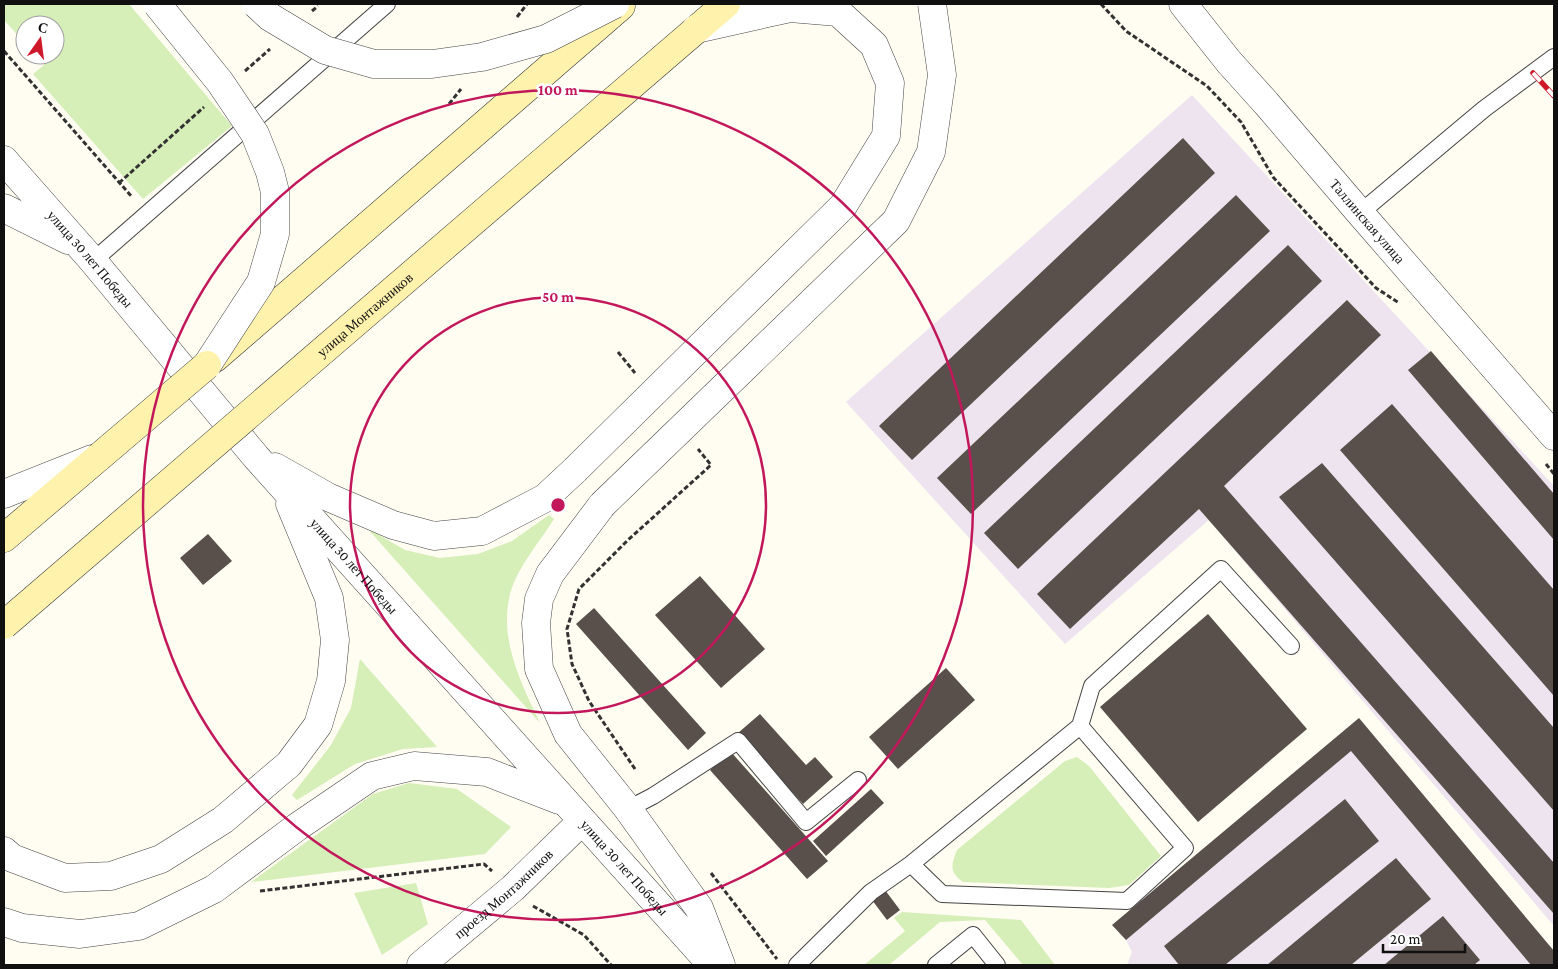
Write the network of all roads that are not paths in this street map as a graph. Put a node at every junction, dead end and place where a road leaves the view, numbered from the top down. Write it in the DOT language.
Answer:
graph roads {
  1 [pos="158,4"];
  2 [pos="256,4"];
  3 [pos="387,4"];
  4 [pos="616,4"];
  5 [pos="624,4"];
  6 [pos="726,4"];
  7 [pos="932,4"];
  8 [pos="1183,4"];
  9 [pos="696,29"];
  10 [pos="1554,57"];
  11 [pos="4,160"];
  12 [pos="4,208"];
  13 [pos="1360,213"];
  14 [pos="86,253"];
  15 [pos="207,365"];
  16 [pos="1548,447"];
  17 [pos="98,457"];
  18 [pos="256,457"];
  19 [pos="281,484"];
  20 [pos="4,494"];
  21 [pos="4,538"];
  22 [pos="4,626"];
  23 [pos="1291,646"];
  24 [pos="1080,726"];
  25 [pos="858,780"];
  26 [pos="628,809"];
  27 [pos="574,812"];
  28 [pos="4,851"];
  29 [pos="911,864"];
  30 [pos="4,922"];
  31 [pos="420,965"];
  32 [pos="712,965"];
  33 [pos="720,965"];
  34 [pos="797,965"];
  35 [pos="936,965"];
  36 [pos="997,965"];
  1 -- 15 [label="street, bridge"];
  2 -- 4 [label="street, bridge"];
  3 -- 14 [label="lane"];
  5 -- 15 [label="main road, bridge"];
  6 -- 9 [label="main road, улица Монтажников, bridge"];
  7 -- 26 [label="street, bridge"];
  8 -- 13 [label="street, Таллинская улица"];
  9 -- 18 [label="street, bridge"];
  9 -- 22 [label="main road, улица Монтажников, bridge"];
  10 -- 13 [label="lane"];
  11 -- 14 [label="street, улица 30 лет Победы"];
  12 -- 14 [label="street"];
  13 -- 16 [label="street, Таллинская улица"];
  14 -- 18 [label="street, улица 30 лет Победы"];
  15 -- 17 [label="main road, bridge"];
  17 -- 20 [label="street"];
  17 -- 21 [label="main road"];
  18 -- 19 [label="street, улица 30 лет Победы"];
  19 -- 27 [label="street, улица 30 лет Победы"];
  19 -- 28 [label="street"];
  23 -- 24 [label="lane"];
  24 -- 29 [label="lane"];
  24 -- 29 [label="lane"];
  25 -- 26 [label="lane"];
  26 -- 33 [label="street"];
  27 -- 30 [label="street"];
  27 -- 31 [label="street, проезд Монтажников"];
  27 -- 32 [label="street, улица 30 лет Победы"];
  29 -- 34 [label="lane"];
  35 -- 36 [label="lane"];
}
